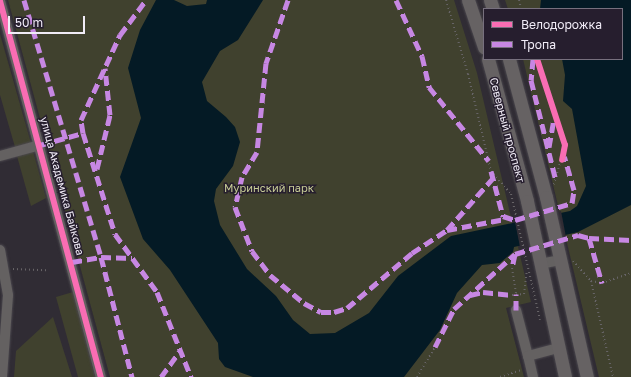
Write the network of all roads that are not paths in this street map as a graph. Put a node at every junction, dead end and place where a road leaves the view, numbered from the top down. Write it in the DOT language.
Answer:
graph roads {
  1 [pos="468,0"];
  2 [pos="0,1"];
  3 [pos="483,44"];
  4 [pos="488,60"];
  5 [pos="509,60"];
  6 [pos="40,145"];
  7 [pos="0,156"];
  8 [pos="0,250"];
  9 [pos="562,256"];
  10 [pos="540,260"];
  11 [pos="516,310"];
  12 [pos="558,348"];
  13 [pos="528,356"];
  14 [pos="532,372"];
  15 [pos="2,377"];
  16 [pos="101,377"];
  17 [pos="565,377"];
  18 [pos="587,377"];
  1 -- 3 [label="main road"];
  2 -- 6 [label="street, улица Академика Байкова"];
  4 -- 10 [label="main road, Северный проспект"];
  5 -- 9 [label="main road, Северный проспект"];
  6 -- 7 [label="street"];
  6 -- 16 [label="street, улица Академика Байкова"];
  8 -- 15 [label="street"];
  9 -- 10 [label="street"];
  9 -- 18 [label="main road"];
  10 -- 12 [label="main road"];
  11 -- 13 [label="street"];
  12 -- 13 [label="street"];
  12 -- 17 [label="main road"];
  13 -- 14 [label="street"];
}
